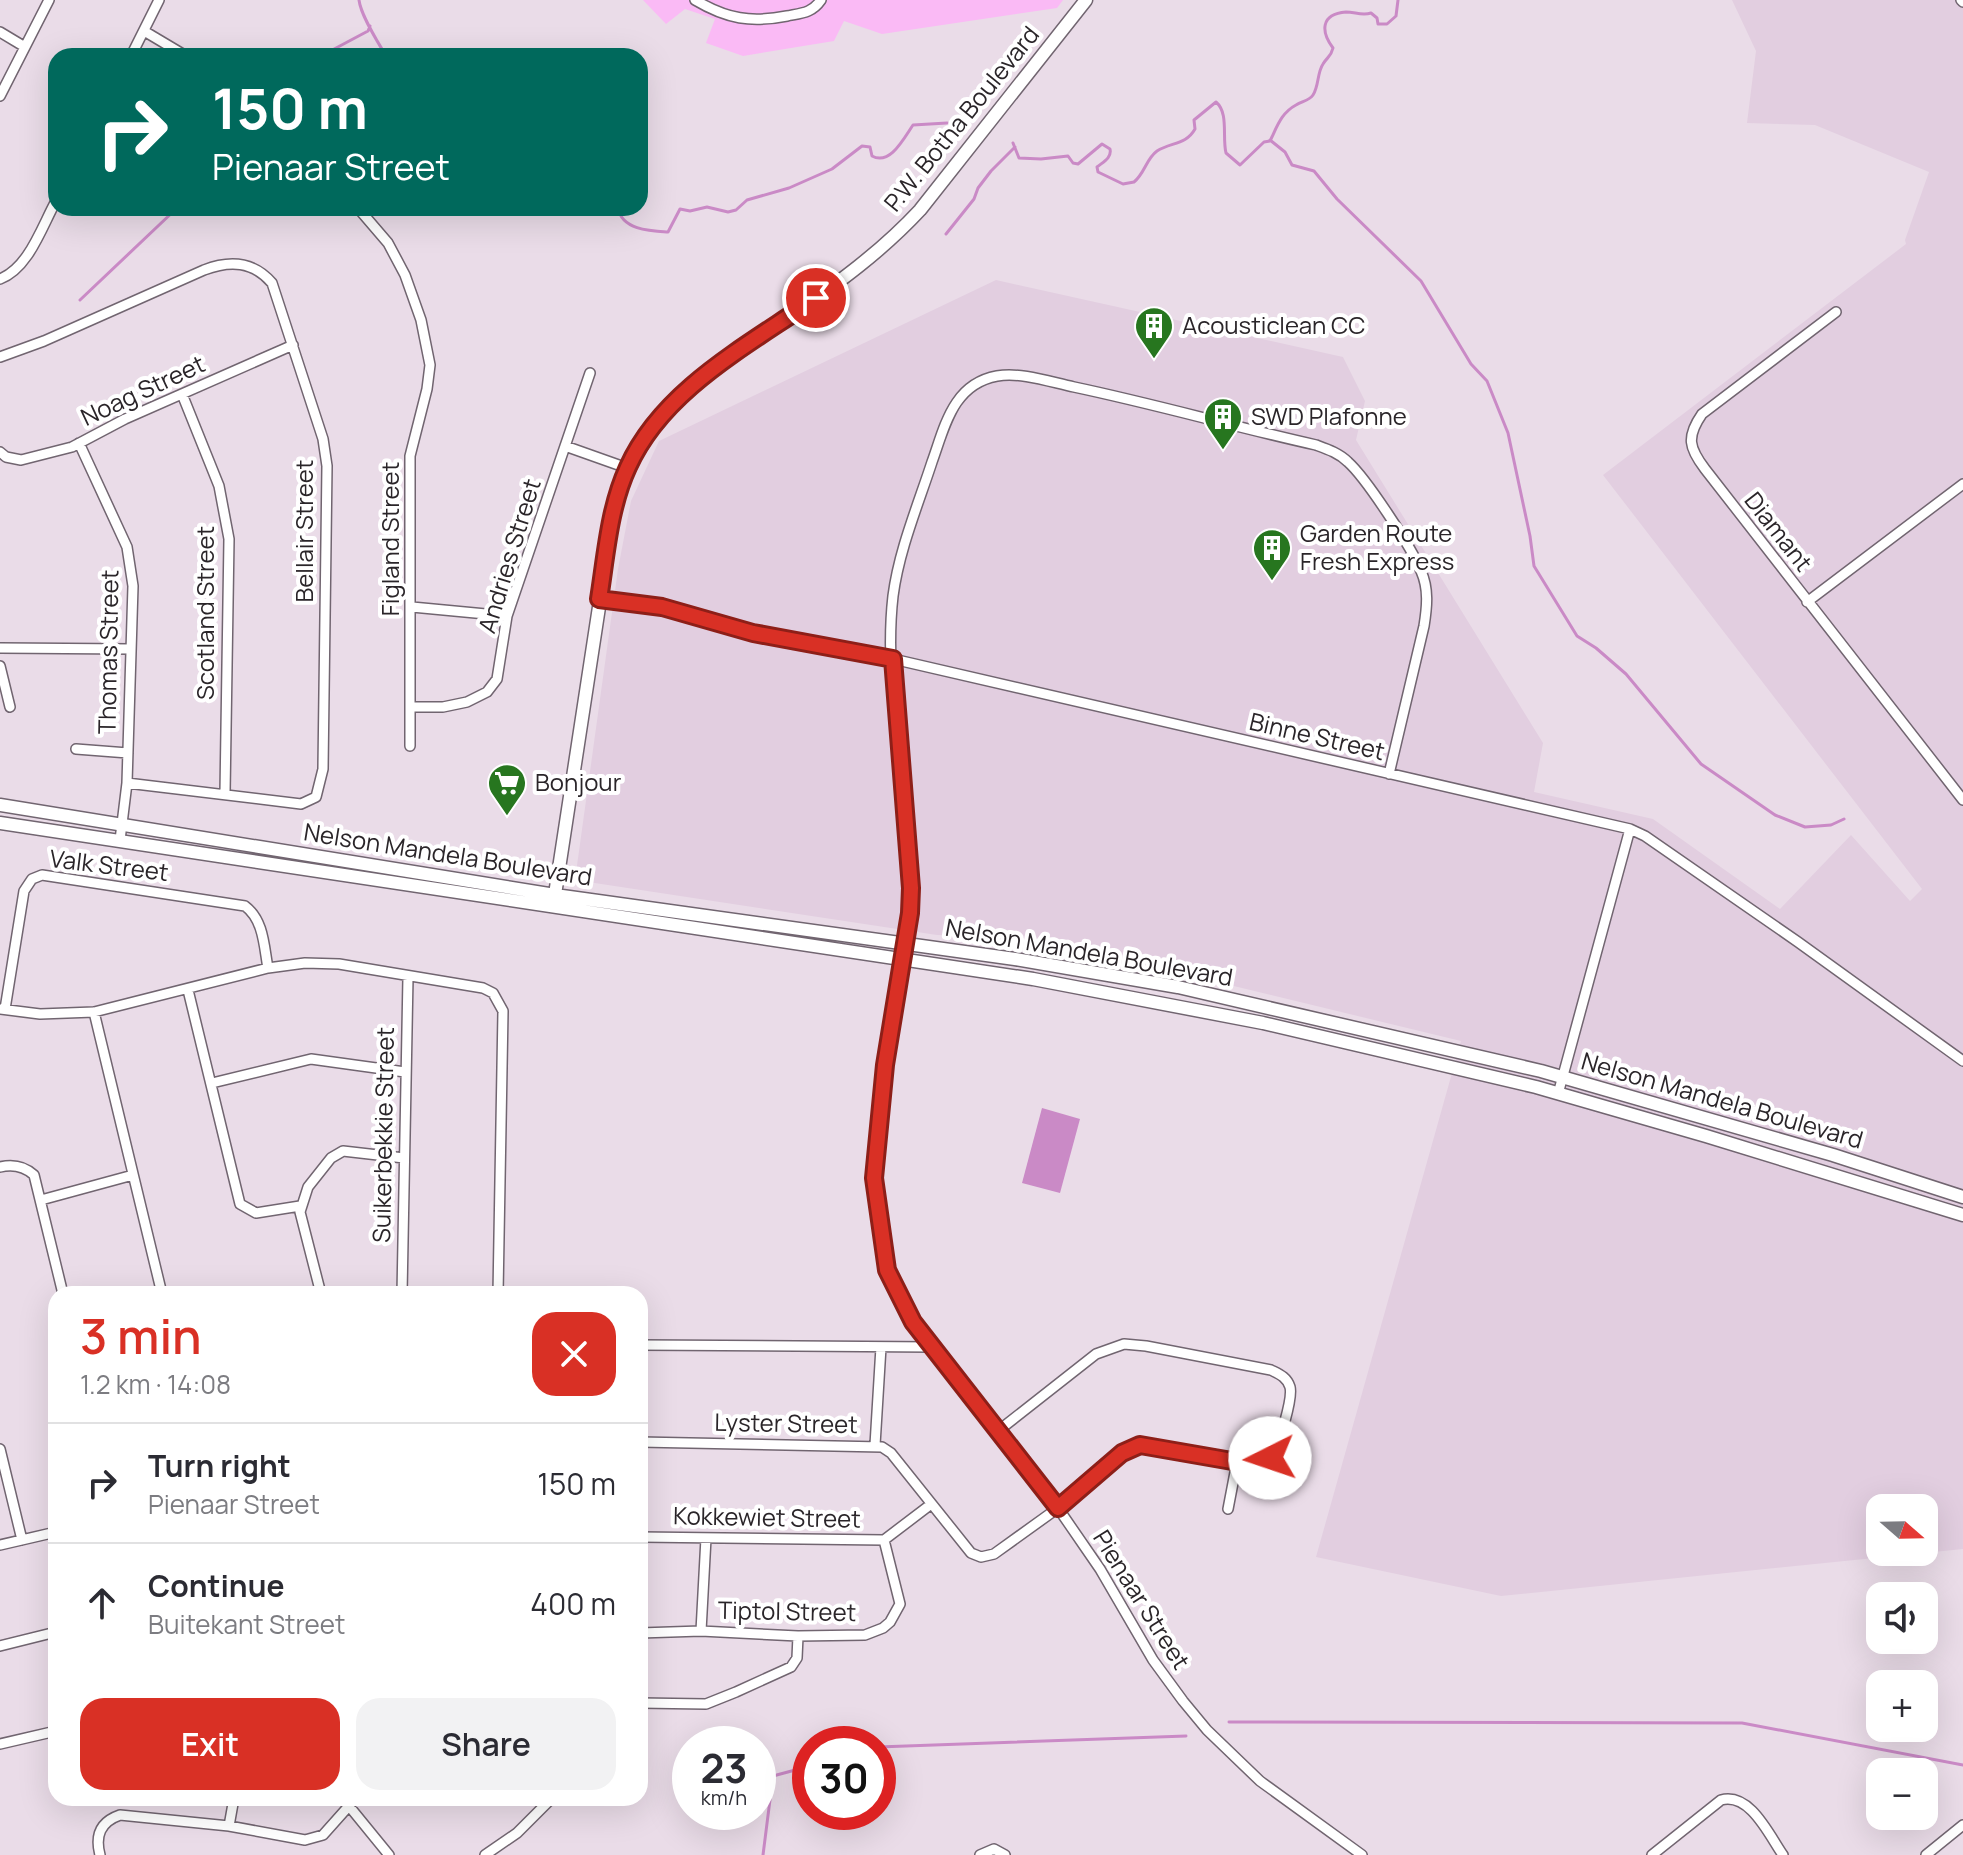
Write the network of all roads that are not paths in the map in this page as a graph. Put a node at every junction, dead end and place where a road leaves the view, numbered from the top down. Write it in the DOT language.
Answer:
graph roads {
  1 [pos="49,0"];
  2 [pos="159,0"];
  3 [pos="695,0"];
  4 [pos="821,0"];
  5 [pos="1086,0"];
  6 [pos="144,31"];
  7 [pos="0,32"];
  8 [pos="25,47"];
  9 [pos="135,48"];
  10 [pos="173,48"];
  11 [pos="0,96"];
  12 [pos="48,216"];
  13 [pos="365,216"];
  14 [pos="0,279"];
  15 [pos="1836,312"];
  16 [pos="293,345"];
  17 [pos="0,357"];
  18 [pos="590,373"];
  19 [pos="182,394"];
  20 [pos="79,443"];
  21 [pos="565,446"];
  22 [pos="3,455"];
  23 [pos="0,468"];
  24 [pos="627,468"];
  25 [pos="1963,484"];
  26 [pos="599,599"];
  27 [pos="1807,602"];
  28 [pos="412,607"];
  29 [pos="507,616"];
  30 [pos="0,648"];
  31 [pos="131,649"];
  32 [pos="893,659"];
  33 [pos="0,666"];
  34 [pos="10,707"];
  35 [pos="411,707"];
  36 [pos="410,746"];
  37 [pos="76,749"];
  38 [pos="128,753"];
  39 [pos="1389,774"];
  40 [pos="127,783"];
  41 [pos="225,793"];
  42 [pos="1963,800"];
  43 [pos="0,805"];
  44 [pos="0,823"];
  45 [pos="122,824"];
  46 [pos="1630,829"];
  47 [pos="120,840"];
  48 [pos="297,853"];
  49 [pos="295,867"];
  50 [pos="405,870"];
  51 [pos="402,884"];
  52 [pos="554,902"];
  53 [pos="727,919"];
  54 [pos="725,934"];
  55 [pos="904,945"];
  56 [pos="902,960"];
  57 [pos="268,968"];
  58 [pos="408,977"];
  59 [pos="188,990"];
  60 [pos="3,1009"];
  61 [pos="94,1012"];
  62 [pos="1963,1061"];
  63 [pos="405,1072"];
  64 [pos="1562,1077"];
  65 [pos="212,1083"];
  66 [pos="1558,1094"];
  67 [pos="404,1158"];
  68 [pos="0,1167"];
  69 [pos="133,1175"];
  70 [pos="1963,1197"];
  71 [pos="41,1200"];
  72 [pos="300,1206"];
  73 [pos="1963,1215"];
  74 [pos="61,1286"];
  75 [pos="160,1286"];
  76 [pos="319,1286"];
  77 [pos="402,1286"];
  78 [pos="498,1286"];
  79 [pos="648,1345"];
  80 [pos="881,1347"];
  81 [pos="932,1347"];
  82 [pos="998,1431"];
  83 [pos="648,1442"];
  84 [pos="875,1445"];
  85 [pos="0,1449"];
  86 [pos="1237,1462"];
  87 [pos="930,1505"];
  88 [pos="1058,1508"];
  89 [pos="1228,1509"];
  90 [pos="48,1534"];
  91 [pos="648,1537"];
  92 [pos="706,1538"];
  93 [pos="22,1540"];
  94 [pos="884,1540"];
  95 [pos="0,1545"];
  96 [pos="701,1631"];
  97 [pos="648,1633"];
  98 [pos="48,1634"];
  99 [pos="798,1636"];
  100 [pos="0,1646"];
  101 [pos="648,1703"];
  102 [pos="48,1733"];
  103 [pos="0,1744"];
  104 [pos="233,1806"];
  105 [pos="349,1806"];
  106 [pos="356,1806"];
  107 [pos="544,1806"];
  108 [pos="1963,1825"];
  109 [pos="229,1826"];
  110 [pos="100,1855"];
  111 [pos="389,1855"];
  112 [pos="485,1855"];
  113 [pos="980,1855"];
  114 [pos="1005,1855"];
  115 [pos="1362,1855"];
  116 [pos="1652,1855"];
  117 [pos="1783,1855"];
  118 [pos="1926,1855"];
  1 -- 8 [label="street"];
  2 -- 6 [label="street"];
  3 -- 4 [label="street"];
  5 -- 24 [label="street, P.W. Botha Boulevard"];
  6 -- 9 [label="street"];
  6 -- 10 [label="street"];
  7 -- 8 [label="street"];
  8 -- 11 [label="street"];
  12 -- 14 [label="street"];
  13 -- 28 [label="street, Figland Street"];
  15 -- 27 [label="street, Diamant"];
  16 -- 17 [label="street, Bellair Street"];
  16 -- 19 [label="street, Noag Street"];
  16 -- 41 [label="street, Bellair Street"];
  18 -- 21 [label="street, Andries Street"];
  19 -- 20 [label="street, Noag Street"];
  19 -- 41 [label="street, Scotland Street"];
  20 -- 22 [label="street, Noag Street"];
  20 -- 31 [label="street, Thomas Street"];
  21 -- 24 [label="street"];
  21 -- 29 [label="street, Andries Street"];
  22 -- 23 [label="street"];
  24 -- 26 [label="street, P.W. Botha Boulevard"];
  25 -- 27 [label="street"];
  26 -- 32 [label="street, Binne Street"];
  26 -- 52 [label="street, P.W. Botha Boulevard"];
  27 -- 42 [label="street, Diamant"];
  28 -- 29 [label="street"];
  28 -- 35 [label="street, Figland Street"];
  29 -- 35 [label="street, Andries Street"];
  30 -- 31 [label="street"];
  31 -- 38 [label="street, Thomas Street"];
  32 -- 39 [label="street, Binne Street"];
  32 -- 39 [label="street"];
  32 -- 55 [label="street"];
  33 -- 34 [label="street"];
  35 -- 36 [label="street, Figland Street"];
  37 -- 38 [label="street"];
  38 -- 40 [label="street, Thomas Street"];
  39 -- 46 [label="street, Binne Street"];
  40 -- 41 [label="street, Bellair Street"];
  40 -- 45 [label="street, Thomas Street"];
  43 -- 45 [label="street, Nelson Mandela Boulevard"];
  44 -- 47 [label="street, Nelson Mandela Boulevard"];
  45 -- 47 [label="street, Thomas Street"];
  45 -- 48 [label="street, Nelson Mandela Boulevard"];
  46 -- 62 [label="street, Binne Street"];
  46 -- 64 [label="street"];
  47 -- 49 [label="street, Nelson Mandela Boulevard"];
  48 -- 49 [label="street"];
  48 -- 50 [label="street, Nelson Mandela Boulevard"];
  49 -- 51 [label="street, Nelson Mandela Boulevard"];
  50 -- 51 [label="street"];
  50 -- 52 [label="street, Nelson Mandela Boulevard"];
  51 -- 52 [label="street, Nelson Mandela Boulevard"];
  52 -- 53 [label="street, Nelson Mandela Boulevard"];
  52 -- 54 [label="street, Nelson Mandela Boulevard"];
  53 -- 54 [label="street"];
  53 -- 55 [label="street, Nelson Mandela Boulevard"];
  54 -- 56 [label="street, Nelson Mandela Boulevard"];
  55 -- 56 [label="street"];
  55 -- 64 [label="street, Nelson Mandela Boulevard"];
  56 -- 66 [label="street, Nelson Mandela Boulevard"];
  56 -- 81 [label="street, Pienaar Street"];
  57 -- 58 [label="street"];
  57 -- 59 [label="street"];
  57 -- 60 [label="street, Valk Street"];
  58 -- 63 [label="street, Suikerbekkie Street"];
  58 -- 78 [label="street"];
  59 -- 61 [label="street"];
  59 -- 65 [label="street"];
  60 -- 61 [label="street"];
  61 -- 69 [label="street"];
  63 -- 65 [label="street"];
  63 -- 67 [label="street, Suikerbekkie Street"];
  64 -- 66 [label="street"];
  64 -- 70 [label="street, Nelson Mandela Boulevard"];
  65 -- 72 [label="street"];
  66 -- 73 [label="street, Nelson Mandela Boulevard"];
  67 -- 72 [label="street"];
  67 -- 77 [label="street, Suikerbekkie Street"];
  68 -- 71 [label="street"];
  69 -- 71 [label="street"];
  69 -- 75 [label="street"];
  71 -- 74 [label="street"];
  72 -- 76 [label="street"];
  79 -- 80 [label="street"];
  80 -- 81 [label="street"];
  80 -- 84 [label="street"];
  81 -- 82 [label="street, Pienaar Street"];
  82 -- 86 [label="street, Lyster Street"];
  82 -- 88 [label="street, Pienaar Street"];
  83 -- 84 [label="street, Lyster Street"];
  84 -- 87 [label="street, Lyster Street"];
  85 -- 93 [label="street"];
  86 -- 88 [label="street, Lyster Street"];
  86 -- 89 [label="street"];
  87 -- 88 [label="street, Lyster Street"];
  87 -- 94 [label="street, Kokkewiet Street"];
  88 -- 115 [label="street, Pienaar Street"];
  90 -- 93 [label="street"];
  91 -- 92 [label="street, Kokkewiet Street"];
  92 -- 94 [label="street, Kokkewiet Street"];
  92 -- 96 [label="street"];
  93 -- 95 [label="street"];
  94 -- 99 [label="street, Tiptol Street"];
  96 -- 97 [label="street, Tiptol Street"];
  96 -- 99 [label="street, Tiptol Street"];
  98 -- 100 [label="street"];
  99 -- 101 [label="street"];
  102 -- 103 [label="street"];
  104 -- 109 [label="street"];
  105 -- 109 [label="street"];
  106 -- 111 [label="street"];
  107 -- 112 [label="street"];
  108 -- 118 [label="street"];
  109 -- 110 [label="street"];
  113 -- 114 [label="street"];
  116 -- 117 [label="street"];
}
